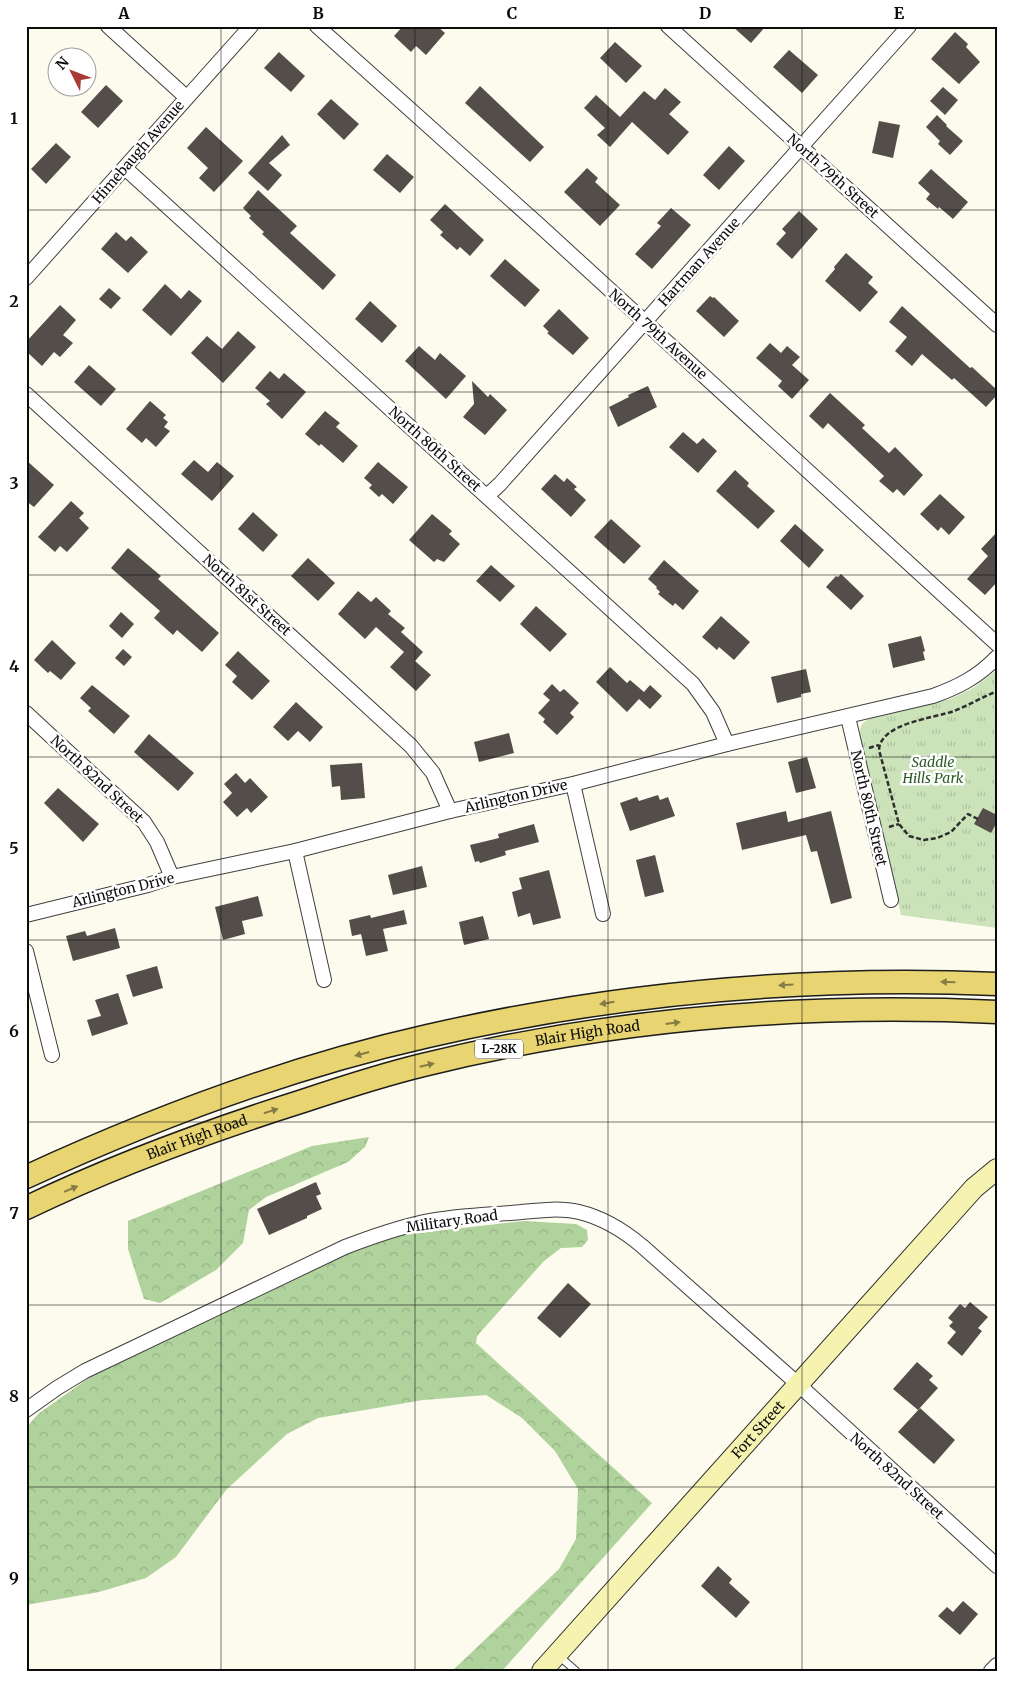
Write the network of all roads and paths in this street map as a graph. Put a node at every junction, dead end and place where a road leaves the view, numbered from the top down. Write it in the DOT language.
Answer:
graph roads {
  1 [pos="108,26"];
  2 [pos="251,26"];
  3 [pos="318,26"];
  4 [pos="668,26"];
  5 [pos="909,26"];
  6 [pos="186,96"];
  7 [pos="801,147"];
  8 [pos="125,168"];
  9 [pos="26,278"];
  10 [pos="644,322"];
  11 [pos="997,325"];
  12 [pos="26,394"];
  13 [pos="487,496"];
  14 [pos="997,644"];
  15 [pos="997,657"];
  16 [pos="997,691"];
  17 [pos="26,714"];
  18 [pos="848,717"];
  19 [pos="727,744"];
  20 [pos="573,784"];
  21 [pos="450,811"];
  22 [pos="978,819"];
  23 [pos="295,850"];
  24 [pos="172,877"];
  25 [pos="891,900"];
  26 [pos="603,914"];
  27 [pos="26,915"];
  28 [pos="26,951"];
  29 [pos="324,980"];
  30 [pos="997,984"];
  31 [pos="996,1012"];
  32 [pos="52,1055"];
  33 [pos="997,1155"];
  34 [pos="997,1169"];
  35 [pos="26,1177"];
  36 [pos="974,1188"];
  37 [pos="26,1208"];
  38 [pos="799,1385"];
  39 [pos="26,1410"];
  40 [pos="997,1566"];
  41 [pos="557,1654"];
  42 [pos="997,1665"];
  43 [pos="542,1671"];
  44 [pos="576,1671"];
  45 [pos="991,1671"];
  1 -- 6 [label="street"];
  2 -- 6 [label="street, Himebaugh Avenue"];
  3 -- 10 [label="street, North 79th Avenue"];
  4 -- 7 [label="street, North 79th Street"];
  5 -- 7 [label="street, Hartman Avenue"];
  6 -- 8 [label="street, Himebaugh Avenue"];
  7 -- 10 [label="street, Hartman Avenue"];
  7 -- 11 [label="street, North 79th Street"];
  8 -- 9 [label="street, Himebaugh Avenue"];
  8 -- 13 [label="street, North 80th Street"];
  10 -- 13 [label="street, Hartman Avenue"];
  10 -- 14 [label="street, North 79th Avenue"];
  12 -- 21 [label="street, North 81st Street"];
  13 -- 19 [label="street, North 80th Street"];
  15 -- 18 [label="street, Arlington Drive"];
  16 -- 22 [label="path"];
  17 -- 24 [label="street, North 82nd Street"];
  18 -- 19 [label="street, Arlington Drive"];
  18 -- 25 [label="street, North 80th Street"];
  19 -- 20 [label="street, Arlington Drive"];
  20 -- 21 [label="street, Arlington Drive"];
  20 -- 26 [label="street"];
  21 -- 23 [label="street, Arlington Drive"];
  23 -- 24 [label="street, Arlington Drive"];
  23 -- 29 [label="street"];
  24 -- 27 [label="street, Arlington Drive"];
  28 -- 32 [label="street"];
  30 -- 35 [label="main road, Blair High Road / L-28K, one-way"];
  37 -- 31 [label="main road, Blair High Road / L-28K, one-way"];
  33 -- 36 [label="main road, Fort Street"];
  34 -- 36 [label="main road, Fort Street"];
  36 -- 38 [label="main road, Fort Street"];
  38 -- 39 [label="street, Military Road"];
  38 -- 40 [label="street, North 82nd Street"];
  38 -- 41 [label="main road, Fort Street"];
  41 -- 43 [label="main road, Fort Street"];
  41 -- 44 [label="lane"];
  42 -- 45 [label="street"];
}
